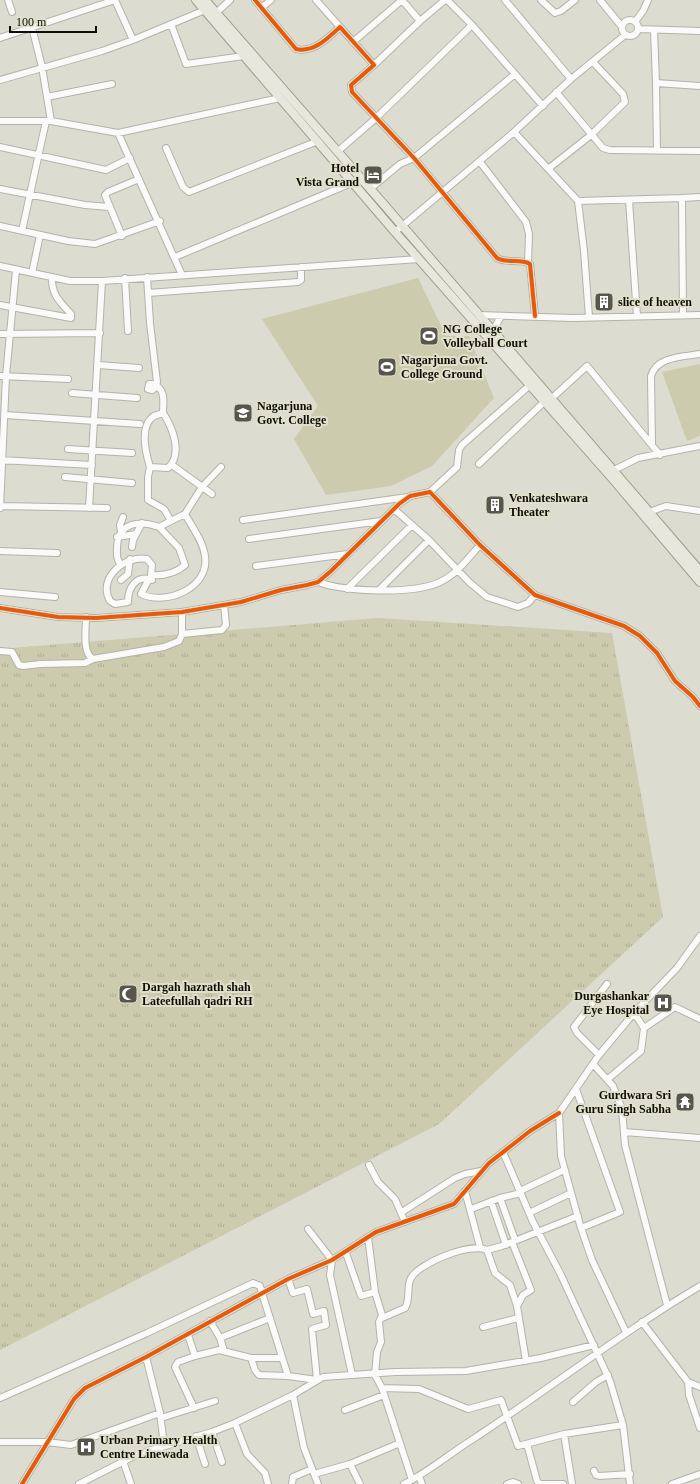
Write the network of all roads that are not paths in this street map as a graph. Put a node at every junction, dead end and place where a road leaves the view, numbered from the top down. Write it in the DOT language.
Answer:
graph roads {
  1 [pos="8,0"];
  2 [pos="115,0"];
  3 [pos="196,0"];
  4 [pos="205,0"];
  5 [pos="230,0"];
  6 [pos="255,0"];
  7 [pos="270,0"];
  8 [pos="316,0"];
  9 [pos="402,0"];
  10 [pos="446,0"];
  11 [pos="505,0"];
  12 [pos="541,0"];
  13 [pos="575,0"];
  14 [pos="600,0"];
  15 [pos="648,0"];
  16 [pos="261,8"];
  17 [pos="205,10"];
  18 [pos="12,12"];
  19 [pos="216,13"];
  20 [pos="420,21"];
  21 [pos="635,22"];
  22 [pos="172,24"];
  23 [pos="340,26"];
  24 [pos="472,26"];
  25 [pos="622,26"];
  26 [pos="32,28"];
  27 [pos="638,29"];
  28 [pos="654,30"];
  29 [pos="700,31"];
  30 [pos="625,35"];
  31 [pos="0,38"];
  32 [pos="133,40"];
  33 [pos="353,42"];
  34 [pos="244,56"];
  35 [pos="593,62"];
  36 [pos="374,65"];
  37 [pos="42,67"];
  38 [pos="515,74"];
  39 [pos="571,79"];
  40 [pos="0,80"];
  41 [pos="656,83"];
  42 [pos="112,84"];
  43 [pos="700,86"];
  44 [pos="556,92"];
  45 [pos="47,97"];
  46 [pos="280,98"];
  47 [pos="543,106"];
  48 [pos="375,118"];
  49 [pos="0,121"];
  50 [pos="48,121"];
  51 [pos="514,132"];
  52 [pos="118,133"];
  53 [pos="591,135"];
  54 [pos="318,141"];
  55 [pos="0,147"];
  56 [pos="166,148"];
  57 [pos="700,150"];
  58 [pos="657,151"];
  59 [pos="337,152"];
  60 [pos="39,156"];
  61 [pos="130,158"];
  62 [pos="414,158"];
  63 [pos="480,162"];
  64 [pos="548,169"];
  65 [pos="139,179"];
  66 [pos="354,182"];
  67 [pos="0,189"];
  68 [pos="370,190"];
  69 [pos="443,193"];
  70 [pos="30,194"];
  71 [pos="700,197"];
  72 [pos="682,198"];
  73 [pos="629,200"];
  74 [pos="578,201"];
  75 [pos="109,207"];
  76 [pos="160,221"];
  77 [pos="0,226"];
  78 [pos="402,226"];
  79 [pos="22,231"];
  80 [pos="395,232"];
  81 [pos="40,235"];
  82 [pos="122,236"];
  83 [pos="175,258"];
  84 [pos="419,259"];
  85 [pos="528,263"];
  86 [pos="0,266"];
  87 [pos="302,267"];
  88 [pos="16,270"];
  89 [pos="32,273"];
  90 [pos="182,275"];
  91 [pos="52,277"];
  92 [pos="147,277"];
  93 [pos="125,278"];
  94 [pos="102,281"];
  95 [pos="148,293"];
  96 [pos="0,305"];
  97 [pos="12,308"];
  98 [pos="479,315"];
  99 [pos="682,315"];
  100 [pos="700,315"];
  101 [pos="500,316"];
  102 [pos="535,316"];
  103 [pos="637,316"];
  104 [pos="588,317"];
  105 [pos="128,331"];
  106 [pos="492,331"];
  107 [pos="100,333"];
  108 [pos="0,334"];
  109 [pos="9,334"];
  110 [pos="700,354"];
  111 [pos="98,365"];
  112 [pos="139,368"];
  113 [pos="3,376"];
  114 [pos="68,379"];
  115 [pos="530,385"];
  116 [pos="72,393"];
  117 [pos="96,394"];
  118 [pos="137,398"];
  119 [pos="548,400"];
  120 [pos="163,413"];
  121 [pos="3,419"];
  122 [pos="94,421"];
  123 [pos="140,424"];
  124 [pos="652,445"];
  125 [pos="700,446"];
  126 [pos="68,449"];
  127 [pos="93,452"];
  128 [pos="132,453"];
  129 [pos="660,454"];
  130 [pos="1,460"];
  131 [pos="479,464"];
  132 [pos="92,465"];
  133 [pos="172,465"];
  134 [pos="150,467"];
  135 [pos="221,467"];
  136 [pos="612,471"];
  137 [pos="65,477"];
  138 [pos="91,480"];
  139 [pos="132,483"];
  140 [pos="202,487"];
  141 [pos="430,492"];
  142 [pos="212,494"];
  143 [pos="410,496"];
  144 [pos="0,507"];
  145 [pos="89,508"];
  146 [pos="107,508"];
  147 [pos="394,509"];
  148 [pos="700,511"];
  149 [pos="649,512"];
  150 [pos="185,514"];
  151 [pos="123,517"];
  152 [pos="243,520"];
  153 [pos="171,521"];
  154 [pos="381,521"];
  155 [pos="142,522"];
  156 [pos="412,524"];
  157 [pos="160,527"];
  158 [pos="119,534"];
  159 [pos="136,534"];
  160 [pos="249,539"];
  161 [pos="428,540"];
  162 [pos="480,545"];
  163 [pos="132,547"];
  164 [pos="0,551"];
  165 [pos="57,553"];
  166 [pos="348,554"];
  167 [pos="130,559"];
  168 [pos="121,565"];
  169 [pos="256,566"];
  170 [pos="458,569"];
  171 [pos="700,572"];
  172 [pos="148,577"];
  173 [pos="121,580"];
  174 [pos="318,582"];
  175 [pos="700,582"];
  176 [pos="347,589"];
  177 [pos="380,589"];
  178 [pos="0,592"];
  179 [pos="535,595"];
  180 [pos="55,597"];
  181 [pos="224,605"];
  182 [pos="0,608"];
  183 [pos="182,612"];
  184 [pos="86,617"];
  185 [pos="182,634"];
  186 [pos="0,651"];
  187 [pos="93,659"];
  188 [pos="700,706"];
  189 [pos="700,936"];
  190 [pos="607,984"];
  191 [pos="634,1013"];
  192 [pos="700,1019"];
  193 [pos="644,1028"];
  194 [pos="599,1055"];
  195 [pos="594,1064"];
  196 [pos="608,1079"];
  197 [pos="576,1088"];
  198 [pos="559,1113"];
  199 [pos="624,1132"];
  200 [pos="700,1138"];
  201 [pos="503,1152"];
  202 [pos="369,1165"];
  203 [pos="564,1170"];
  204 [pos="482,1171"];
  205 [pos="465,1191"];
  206 [pos="521,1192"];
  207 [pos="571,1193"];
  208 [pos="500,1198"];
  209 [pos="491,1201"];
  210 [pos="471,1209"];
  211 [pos="402,1212"];
  212 [pos="529,1212"];
  213 [pos="578,1216"];
  214 [pos="405,1222"];
  215 [pos="581,1228"];
  216 [pos="308,1229"];
  217 [pos="538,1232"];
  218 [pos="368,1237"];
  219 [pos="514,1241"];
  220 [pos="506,1245"];
  221 [pos="480,1247"];
  222 [pos="487,1250"];
  223 [pos="346,1253"];
  224 [pos="332,1260"];
  225 [pos="288,1279"];
  226 [pos="700,1286"];
  227 [pos="375,1292"];
  228 [pos="262,1293"];
  229 [pos="667,1305"];
  230 [pos="517,1306"];
  231 [pos="270,1318"];
  232 [pos="382,1318"];
  233 [pos="518,1318"];
  234 [pos="210,1322"];
  235 [pos="642,1322"];
  236 [pos="482,1327"];
  237 [pos="626,1332"];
  238 [pos="188,1335"];
  239 [pos="220,1338"];
  240 [pos="594,1344"];
  241 [pos="224,1351"];
  242 [pos="599,1354"];
  243 [pos="196,1356"];
  244 [pos="146,1357"];
  245 [pos="251,1358"];
  246 [pos="282,1358"];
  247 [pos="526,1360"];
  248 [pos="352,1375"];
  249 [pos="375,1375"];
  250 [pos="608,1375"];
  251 [pos="288,1376"];
  252 [pos="317,1380"];
  253 [pos="700,1381"];
  254 [pos="691,1383"];
  255 [pos="700,1387"];
  256 [pos="382,1388"];
  257 [pos="293,1395"];
  258 [pos="384,1395"];
  259 [pos="0,1398"];
  260 [pos="215,1401"];
  261 [pos="573,1402"];
  262 [pos="194,1408"];
  263 [pos="345,1410"];
  264 [pos="161,1416"];
  265 [pos="508,1416"];
  266 [pos="235,1423"];
  267 [pos="623,1425"];
  268 [pos="700,1428"];
  269 [pos="212,1432"];
  270 [pos="564,1434"];
  271 [pos="196,1436"];
  272 [pos="0,1442"];
  273 [pos="47,1442"];
  274 [pos="400,1443"];
  275 [pos="527,1444"];
  276 [pos="164,1445"];
  277 [pos="123,1461"];
  278 [pos="222,1462"];
  279 [pos="205,1464"];
  280 [pos="350,1464"];
  281 [pos="313,1471"];
  282 [pos="594,1471"];
  283 [pos="630,1474"];
  284 [pos="700,1474"];
  285 [pos="419,1476"];
  286 [pos="412,1480"];
  287 [pos="22,1484"];
  288 [pos="80,1484"];
  289 [pos="131,1484"];
  290 [pos="268,1484"];
  291 [pos="292,1484"];
  292 [pos="318,1484"];
  293 [pos="360,1484"];
  294 [pos="404,1484"];
  295 [pos="422,1484"];
  296 [pos="507,1484"];
  297 [pos="518,1484"];
  298 [pos="563,1484"];
  299 [pos="572,1484"];
  300 [pos="630,1484"];
  301 [pos="672,1484"];
  1 -- 18 [label="street"];
  2 -- 26 [label="street"];
  2 -- 32 [label="street"];
  3 -- 17 [label="main road"];
  4 -- 19 [label="main road"];
  5 -- 19 [label="street"];
  6 -- 16 [label="street"];
  7 -- 16 [label="street"];
  8 -- 23 [label="street"];
  9 -- 20 [label="street"];
  9 -- 33 [label="street"];
  10 -- 20 [label="street"];
  10 -- 24 [label="street"];
  11 -- 39 [label="street"];
  12 -- 13 [label="street"];
  14 -- 25 [label="street"];
  15 -- 21 [label="street"];
  16 -- 23 [label="street"];
  17 -- 22 [label="street"];
  17 -- 34 [label="main road"];
  19 -- 59 [label="main road"];
  20 -- 36 [label="street"];
  21 -- 25 [label="street"];
  21 -- 27 [label="street"];
  22 -- 32 [label="street"];
  22 -- 34 [label="street"];
  23 -- 33 [label="street"];
  24 -- 38 [label="street"];
  24 -- 48 [label="street"];
  25 -- 30 [label="street"];
  26 -- 31 [label="street"];
  26 -- 37 [label="street"];
  27 -- 28 [label="street"];
  27 -- 30 [label="street"];
  28 -- 29 [label="street"];
  28 -- 41 [label="street"];
  30 -- 35 [label="street"];
  32 -- 37 [label="street"];
  33 -- 36 [label="street"];
  34 -- 46 [label="main road"];
  35 -- 39 [label="street"];
  35 -- 53 [label="street"];
  36 -- 48 [label="street"];
  37 -- 40 [label="street"];
  37 -- 45 [label="street"];
  38 -- 47 [label="street"];
  38 -- 62 [label="street"];
  39 -- 44 [label="street"];
  41 -- 43 [label="street"];
  41 -- 58 [label="street"];
  42 -- 45 [label="street"];
  44 -- 47 [label="street"];
  44 -- 53 [label="street"];
  45 -- 50 [label="street"];
  46 -- 52 [label="street"];
  46 -- 54 [label="main road"];
  47 -- 51 [label="street"];
  48 -- 59 [label="street"];
  48 -- 62 [label="street"];
  49 -- 50 [label="street"];
  50 -- 52 [label="street"];
  50 -- 60 [label="street"];
  51 -- 63 [label="street"];
  51 -- 64 [label="street"];
  52 -- 61 [label="street"];
  53 -- 58 [label="street"];
  53 -- 64 [label="street"];
  54 -- 56 [label="street"];
  54 -- 66 [label="main road"];
  55 -- 60 [label="street"];
  57 -- 58 [label="street"];
  59 -- 68 [label="main road"];
  60 -- 61 [label="street"];
  60 -- 70 [label="street"];
  61 -- 65 [label="street"];
  62 -- 68 [label="street"];
  62 -- 69 [label="street"];
  63 -- 69 [label="street"];
  63 -- 85 [label="street"];
  64 -- 74 [label="street"];
  65 -- 75 [label="street"];
  65 -- 76 [label="street"];
  66 -- 80 [label="main road"];
  66 -- 83 [label="street"];
  67 -- 70 [label="street"];
  68 -- 78 [label="main road"];
  69 -- 78 [label="street"];
  69 -- 85 [label="street"];
  70 -- 75 [label="street"];
  70 -- 79 [label="street"];
  71 -- 72 [label="street"];
  72 -- 73 [label="street"];
  72 -- 99 [label="street"];
  73 -- 74 [label="street"];
  73 -- 103 [label="street"];
  74 -- 104 [label="street"];
  75 -- 82 [label="street"];
  76 -- 82 [label="street"];
  76 -- 83 [label="street"];
  77 -- 79 [label="street"];
  78 -- 80 [label="street"];
  78 -- 98 [label="main road"];
  79 -- 81 [label="street"];
  80 -- 84 [label="main road"];
  81 -- 82 [label="street"];
  81 -- 89 [label="street"];
  83 -- 90 [label="street"];
  84 -- 87 [label="street"];
  84 -- 115 [label="main road"];
  85 -- 102 [label="street"];
  86 -- 88 [label="street"];
  87 -- 90 [label="street"];
  87 -- 95 [label="street"];
  88 -- 89 [label="street"];
  88 -- 97 [label="street"];
  89 -- 91 [label="street"];
  90 -- 92 [label="street"];
  91 -- 94 [label="street"];
  91 -- 97 [label="street"];
  92 -- 93 [label="street"];
  92 -- 95 [label="street"];
  93 -- 94 [label="street"];
  93 -- 105 [label="street"];
  94 -- 107 [label="street"];
  95 -- 120 [label="street"];
  96 -- 97 [label="street"];
  97 -- 109 [label="street"];
  98 -- 101 [label="street"];
  98 -- 106 [label="main road"];
  99 -- 100 [label="street"];
  99 -- 103 [label="street"];
  101 -- 102 [label="street"];
  101 -- 106 [label="street"];
  102 -- 104 [label="street"];
  103 -- 104 [label="street"];
  106 -- 119 [label="main road"];
  107 -- 109 [label="street"];
  107 -- 111 [label="street"];
  108 -- 109 [label="street"];
  109 -- 113 [label="street"];
  110 -- 124 [label="street"];
  111 -- 112 [label="street"];
  111 -- 117 [label="street"];
  113 -- 114 [label="street"];
  113 -- 121 [label="street"];
  115 -- 119 [label="main road"];
  115 -- 141 [label="street"];
  116 -- 117 [label="street"];
  117 -- 118 [label="street"];
  117 -- 122 [label="street"];
  119 -- 124 [label="street"];
  119 -- 131 [label="street"];
  119 -- 136 [label="main road"];
  119 -- 175 [label="main road"];
  120 -- 133 [label="street"];
  120 -- 134 [label="street"];
  121 -- 122 [label="street"];
  121 -- 130 [label="street"];
  122 -- 123 [label="street"];
  122 -- 127 [label="street"];
  124 -- 129 [label="street"];
  125 -- 129 [label="street"];
  126 -- 127 [label="street"];
  127 -- 128 [label="street"];
  127 -- 132 [label="street"];
  129 -- 136 [label="street"];
  130 -- 132 [label="street"];
  130 -- 144 [label="street"];
  132 -- 138 [label="street"];
  133 -- 134 [label="street"];
  133 -- 140 [label="street"];
  134 -- 153 [label="street"];
  135 -- 140 [label="street"];
  136 -- 149 [label="main road"];
  137 -- 138 [label="street"];
  138 -- 139 [label="street"];
  138 -- 145 [label="street"];
  140 -- 142 [label="street"];
  140 -- 150 [label="street"];
  141 -- 143 [label="street"];
  141 -- 162 [label="street"];
  143 -- 147 [label="street"];
  143 -- 152 [label="street"];
  144 -- 145 [label="street"];
  145 -- 146 [label="street"];
  147 -- 154 [label="street"];
  147 -- 156 [label="street"];
  148 -- 149 [label="street"];
  149 -- 171 [label="main road"];
  150 -- 153 [label="street"];
  150 -- 172 [label="street"];
  151 -- 158 [label="street"];
  153 -- 157 [label="street"];
  154 -- 160 [label="street"];
  154 -- 166 [label="street"];
  155 -- 157 [label="street"];
  155 -- 158 [label="street"];
  155 -- 159 [label="street"];
  156 -- 161 [label="street"];
  156 -- 176 [label="street"];
  157 -- 172 [label="street"];
  158 -- 159 [label="street"];
  158 -- 168 [label="street"];
  159 -- 163 [label="street"];
  161 -- 170 [label="street"];
  161 -- 177 [label="street"];
  162 -- 170 [label="street"];
  162 -- 179 [label="street"];
  164 -- 165 [label="street"];
  166 -- 169 [label="street"];
  166 -- 174 [label="street"];
  167 -- 168 [label="street"];
  167 -- 172 [label="street"];
  167 -- 173 [label="street"];
  168 -- 172 [label="street"];
  170 -- 177 [label="street"];
  170 -- 179 [label="street"];
  174 -- 176 [label="street"];
  174 -- 181 [label="street"];
  176 -- 177 [label="street"];
  178 -- 180 [label="street"];
  179 -- 188 [label="street"];
  181 -- 183 [label="street"];
  181 -- 185 [label="street"];
  182 -- 184 [label="street"];
  183 -- 184 [label="street"];
  183 -- 185 [label="street"];
  184 -- 187 [label="street"];
  185 -- 187 [label="street"];
  186 -- 187 [label="street"];
  189 -- 191 [label="street"];
  190 -- 194 [label="street"];
  191 -- 193 [label="street"];
  191 -- 194 [label="street"];
  192 -- 193 [label="street"];
  193 -- 196 [label="street"];
  194 -- 195 [label="street"];
  195 -- 196 [label="street"];
  195 -- 197 [label="street"];
  196 -- 199 [label="street"];
  197 -- 198 [label="street"];
  197 -- 215 [label="street"];
  198 -- 201 [label="street"];
  198 -- 203 [label="street"];
  199 -- 200 [label="street"];
  199 -- 229 [label="street"];
  201 -- 204 [label="street"];
  201 -- 206 [label="street"];
  202 -- 211 [label="street"];
  203 -- 206 [label="street"];
  203 -- 207 [label="street"];
  204 -- 205 [label="street"];
  204 -- 211 [label="street"];
  205 -- 210 [label="street"];
  205 -- 214 [label="street"];
  206 -- 208 [label="street"];
  206 -- 212 [label="street"];
  207 -- 212 [label="street"];
  207 -- 213 [label="street"];
  208 -- 209 [label="street"];
  208 -- 219 [label="street"];
  209 -- 210 [label="street"];
  209 -- 220 [label="street"];
  210 -- 221 [label="street"];
  211 -- 214 [label="street"];
  212 -- 217 [label="street"];
  213 -- 215 [label="street"];
  213 -- 217 [label="street"];
  214 -- 218 [label="street"];
  215 -- 237 [label="street"];
  216 -- 224 [label="street"];
  217 -- 219 [label="street"];
  217 -- 240 [label="street"];
  218 -- 223 [label="street"];
  218 -- 227 [label="street"];
  219 -- 220 [label="street"];
  219 -- 230 [label="street"];
  220 -- 222 [label="street"];
  221 -- 222 [label="street"];
  221 -- 232 [label="street"];
  222 -- 230 [label="street"];
  223 -- 224 [label="street"];
  223 -- 227 [label="street"];
  224 -- 225 [label="street"];
  224 -- 248 [label="street"];
  225 -- 228 [label="street"];
  225 -- 252 [label="street"];
  226 -- 229 [label="street"];
  227 -- 232 [label="street"];
  228 -- 231 [label="street"];
  228 -- 234 [label="street"];
  228 -- 259 [label="street"];
  229 -- 235 [label="street"];
  230 -- 233 [label="street"];
  231 -- 239 [label="street"];
  231 -- 246 [label="street"];
  232 -- 249 [label="street"];
  233 -- 236 [label="street"];
  233 -- 247 [label="street"];
  234 -- 238 [label="street"];
  234 -- 239 [label="street"];
  235 -- 237 [label="street"];
  235 -- 254 [label="street"];
  237 -- 242 [label="street"];
  238 -- 243 [label="street"];
  238 -- 244 [label="street"];
  239 -- 241 [label="street"];
  240 -- 242 [label="street"];
  240 -- 247 [label="street"];
  241 -- 243 [label="street"];
  241 -- 245 [label="street"];
  242 -- 250 [label="street"];
  242 -- 265 [label="street"];
  243 -- 262 [label="street"];
  244 -- 264 [label="street"];
  244 -- 273 [label="street"];
  245 -- 246 [label="street"];
  245 -- 251 [label="street"];
  246 -- 251 [label="street"];
  247 -- 249 [label="street"];
  248 -- 249 [label="street"];
  248 -- 252 [label="street"];
  249 -- 256 [label="street"];
  250 -- 261 [label="street"];
  250 -- 267 [label="street"];
  251 -- 252 [label="street"];
  252 -- 257 [label="street"];
  253 -- 254 [label="street"];
  254 -- 255 [label="street"];
  254 -- 268 [label="street"];
  256 -- 258 [label="street"];
  256 -- 265 [label="street"];
  257 -- 266 [label="street"];
  257 -- 281 [label="street"];
  258 -- 263 [label="street"];
  258 -- 274 [label="street"];
  260 -- 262 [label="street"];
  262 -- 264 [label="street"];
  264 -- 273 [label="street"];
  264 -- 276 [label="street"];
  265 -- 275 [label="street"];
  265 -- 285 [label="street"];
  266 -- 269 [label="street"];
  266 -- 290 [label="street"];
  267 -- 270 [label="street"];
  267 -- 283 [label="street"];
  269 -- 271 [label="street"];
  269 -- 278 [label="street"];
  270 -- 275 [label="street"];
  270 -- 299 [label="street"];
  271 -- 276 [label="street"];
  271 -- 279 [label="street"];
  272 -- 273 [label="street"];
  273 -- 287 [label="street"];
  274 -- 280 [label="street"];
  274 -- 286 [label="street"];
  275 -- 298 [label="street"];
  276 -- 277 [label="street"];
  277 -- 288 [label="street"];
  277 -- 289 [label="street"];
  280 -- 281 [label="street"];
  280 -- 293 [label="street"];
  281 -- 291 [label="street"];
  281 -- 292 [label="street"];
  282 -- 283 [label="street"];
  283 -- 300 [label="street"];
  284 -- 301 [label="street"];
  285 -- 286 [label="street"];
  285 -- 295 [label="street"];
  286 -- 294 [label="street"];
  296 -- 297 [label="street"];
}
